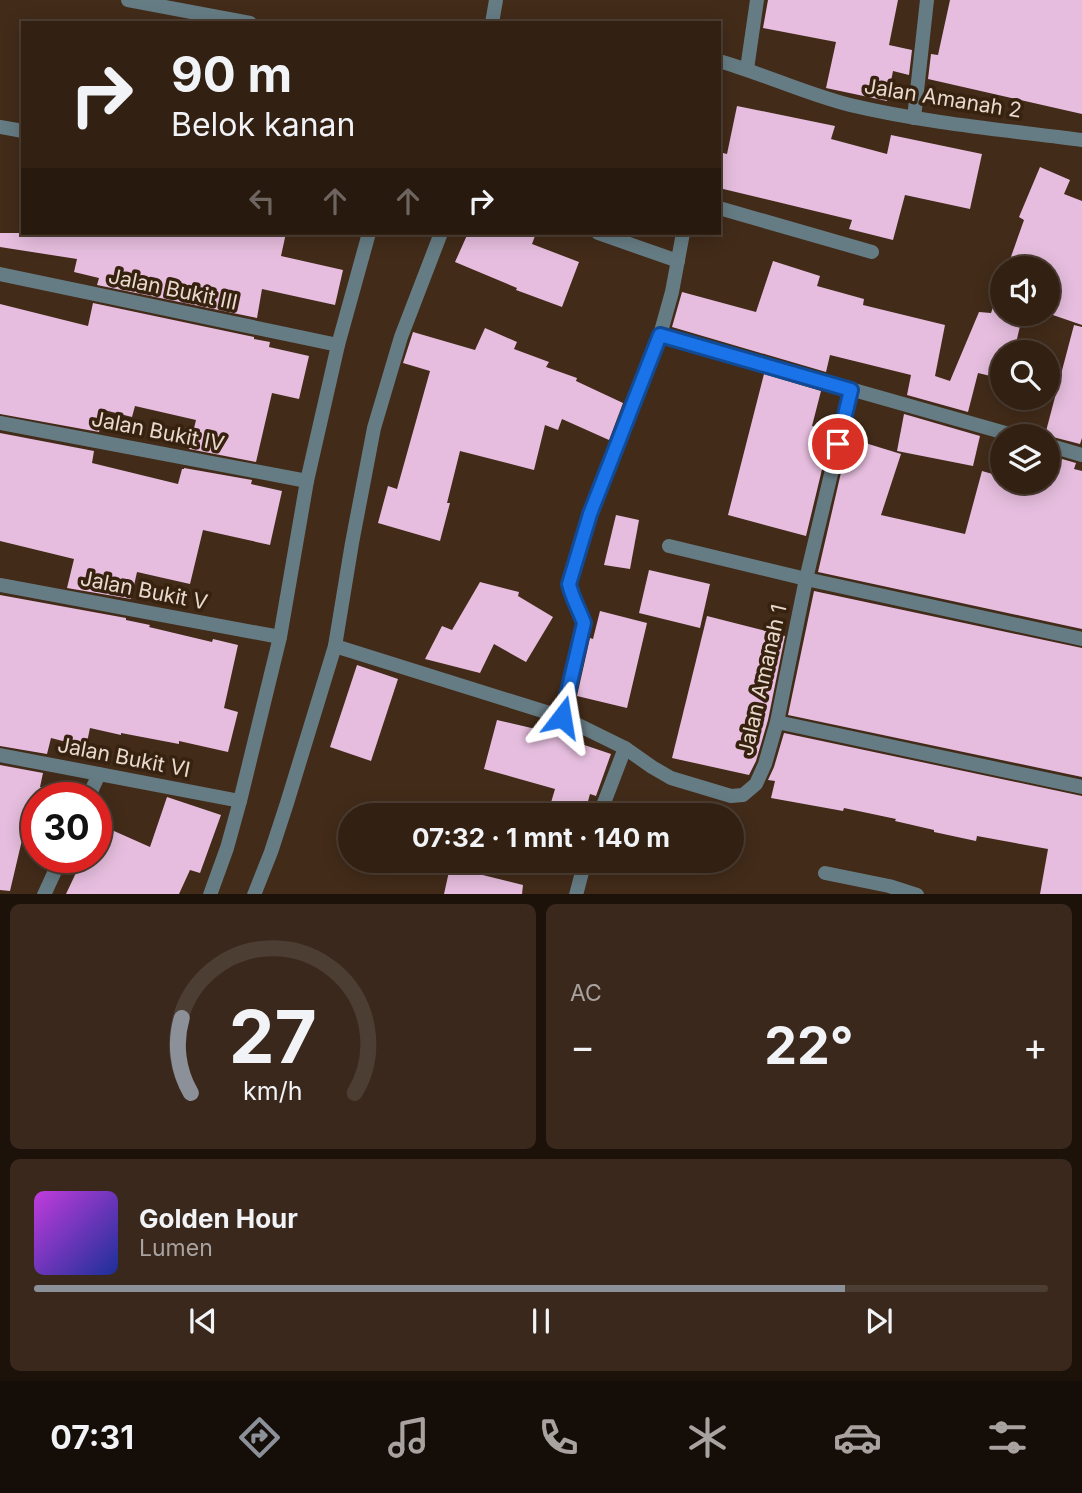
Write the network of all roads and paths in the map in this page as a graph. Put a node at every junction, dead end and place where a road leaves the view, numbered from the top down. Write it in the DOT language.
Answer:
graph roads {
  1 [pos="128,0"];
  2 [pos="496,0"];
  3 [pos="757,0"];
  4 [pos="927,0"];
  5 [pos="239,21"];
  6 [pos="492,21"];
  7 [pos="721,62"];
  8 [pos="747,69"];
  9 [pos="914,118"];
  10 [pos="0,127"];
  11 [pos="21,131"];
  12 [pos="1082,140"];
  13 [pos="721,209"];
  14 [pos="368,235"];
  15 [pos="440,235"];
  16 [pos="604,235"];
  17 [pos="683,235"];
  18 [pos="872,253"];
  19 [pos="678,261"];
  20 [pos="0,274"];
  21 [pos="660,335"];
  22 [pos="338,345"];
  23 [pos="851,390"];
  24 [pos="0,423"];
  25 [pos="990,429"];
  26 [pos="1060,449"];
  27 [pos="1082,455"];
  28 [pos="307,481"];
  29 [pos="669,546"];
  30 [pos="806,579"];
  31 [pos="0,584"];
  32 [pos="280,637"];
  33 [pos="1082,639"];
  34 [pos="335,646"];
  35 [pos="562,717"];
  36 [pos="777,722"];
  37 [pos="625,748"];
  38 [pos="0,755"];
  39 [pos="99,774"];
  40 [pos="95,782"];
  41 [pos="1082,788"];
  42 [pos="240,801"];
  43 [pos="604,803"];
  44 [pos="54,873"];
  45 [pos="582,873"];
  46 [pos="825,873"];
  47 [pos="44,894"];
  48 [pos="210,894"];
  49 [pos="254,894"];
  50 [pos="576,894"];
  51 [pos="917,894"];
  1 -- 5 [label="street"];
  2 -- 6 [label="street"];
  3 -- 8 [label="street"];
  4 -- 9 [label="street"];
  7 -- 8 [label="street, Jalan Amanah 2"];
  8 -- 9 [label="street, Jalan Amanah 2"];
  9 -- 12 [label="street, Jalan Amanah 2"];
  10 -- 11 [label="street"];
  13 -- 18 [label="street"];
  14 -- 22 [label="street"];
  15 -- 34 [label="street"];
  16 -- 19 [label="street"];
  17 -- 19 [label="street"];
  19 -- 21 [label="street"];
  20 -- 22 [label="street, Jalan Bukit III"];
  21 -- 23 [label="street"];
  21 -- 35 [label="street"];
  22 -- 28 [label="street"];
  23 -- 25 [label="street"];
  23 -- 30 [label="street, Jalan Amanah 1"];
  24 -- 28 [label="street, Jalan Bukit IV"];
  26 -- 27 [label="street"];
  28 -- 32 [label="street"];
  29 -- 30 [label="street"];
  30 -- 33 [label="street"];
  30 -- 36 [label="street, Jalan Amanah 1"];
  31 -- 32 [label="street, Jalan Bukit V"];
  32 -- 42 [label="street"];
  34 -- 35 [label="street, Jalan Amanah 1"];
  34 -- 49 [label="street"];
  35 -- 37 [label="street, Jalan Amanah 1"];
  36 -- 37 [label="street, Jalan Amanah 1"];
  36 -- 41 [label="street"];
  37 -- 43 [label="street"];
  38 -- 39 [label="street, Jalan Bukit VI"];
  39 -- 40 [label="street"];
  39 -- 42 [label="street, Jalan Bukit VI"];
  42 -- 48 [label="street"];
  44 -- 47 [label="street"];
  45 -- 50 [label="street"];
  46 -- 51 [label="street"];
}
